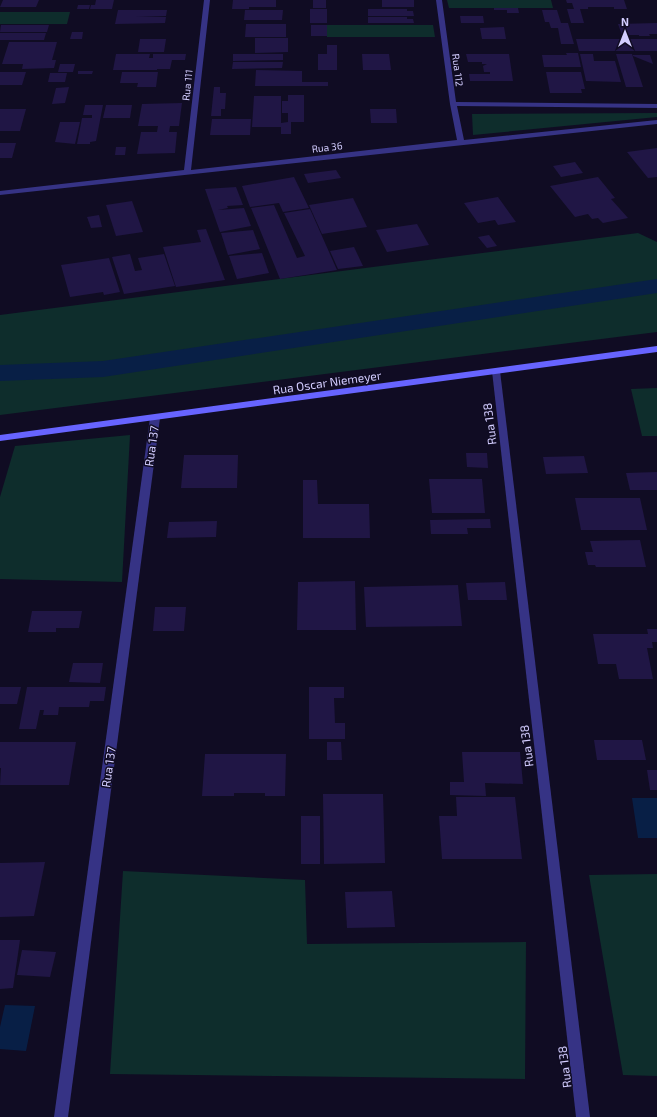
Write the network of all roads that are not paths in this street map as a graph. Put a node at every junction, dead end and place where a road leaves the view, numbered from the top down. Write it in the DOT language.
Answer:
graph roads {
  1 [pos="207,0"];
  2 [pos="439,0"];
  3 [pos="453,104"];
  4 [pos="657,106"];
  5 [pos="657,122"];
  6 [pos="461,142"];
  7 [pos="187,173"];
  8 [pos="0,193"];
  9 [pos="657,349"];
  10 [pos="496,371"];
  11 [pos="155,418"];
  12 [pos="0,438"];
  13 [pos="61,1117"];
  14 [pos="583,1117"];
  1 -- 7 [label="street, Rua 111"];
  2 -- 3 [label="street, Rua 112"];
  3 -- 4 [label="street"];
  3 -- 6 [label="street, Rua 112"];
  5 -- 6 [label="street, Rua 36"];
  6 -- 7 [label="street, Rua 36"];
  7 -- 8 [label="street, Rua 36"];
  9 -- 10 [label="street, Rua Oscar Niemeyer"];
  10 -- 11 [label="street, Rua Oscar Niemeyer"];
  10 -- 14 [label="street, Rua 138"];
  11 -- 12 [label="street, Rua Oscar Niemeyer"];
  11 -- 13 [label="street, Rua 137"];
}
